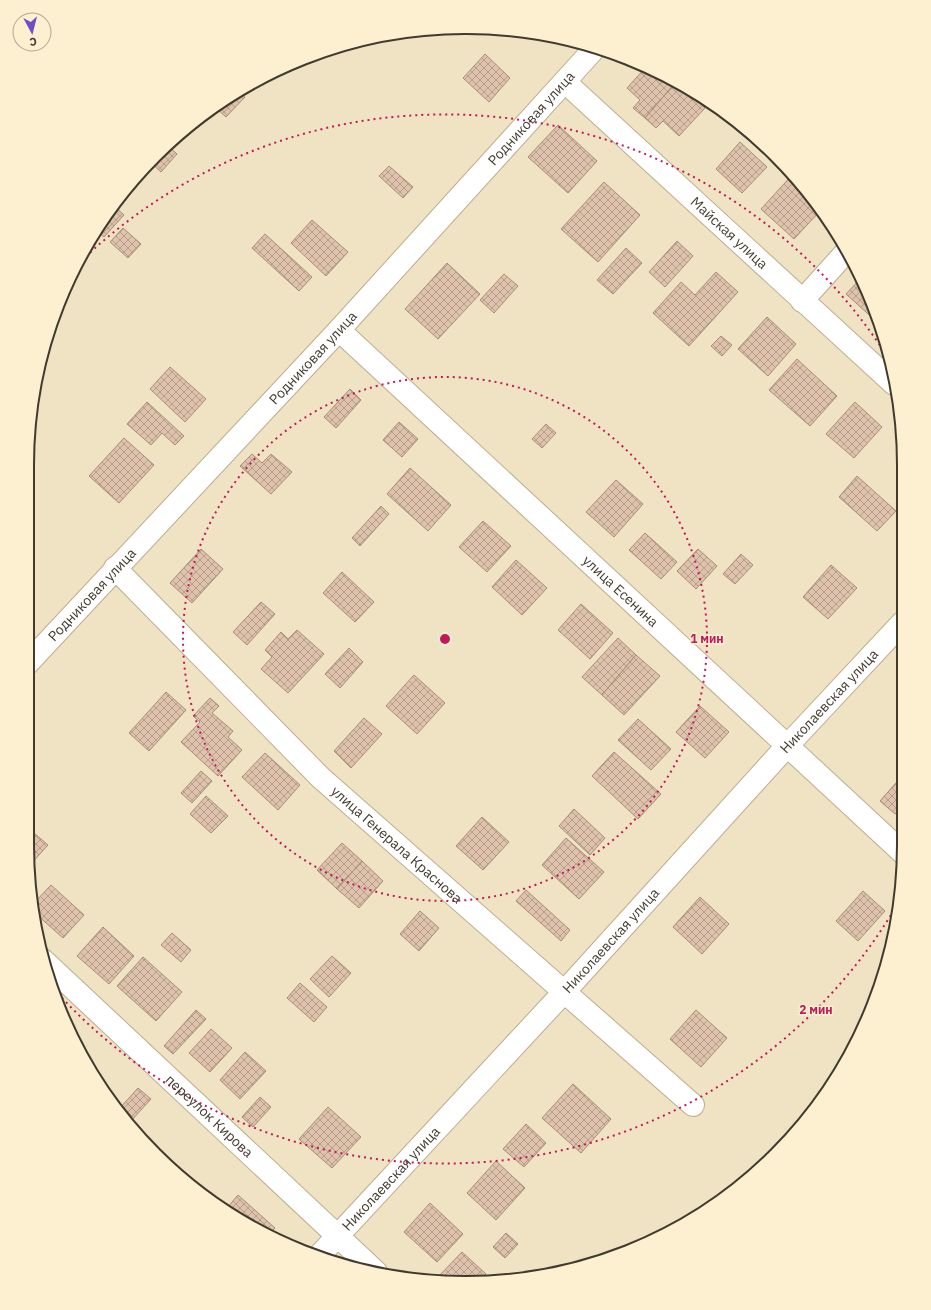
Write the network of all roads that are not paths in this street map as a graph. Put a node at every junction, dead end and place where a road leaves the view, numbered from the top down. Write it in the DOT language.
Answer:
graph roads {
  1 [pos="591,53"];
  2 [pos="565,82"];
  3 [pos="842,256"];
  4 [pos="802,301"];
  5 [pos="339,330"];
  6 [pos="888,379"];
  7 [pos="115,568"];
  8 [pos="897,628"];
  9 [pos="34,656"];
  10 [pos="788,745"];
  11 [pos="897,847"];
  12 [pos="53,969"];
  13 [pos="565,991"];
  14 [pos="693,1105"];
  15 [pos="337,1236"];
  16 [pos="323,1252"];
  17 [pos="368,1265"];
  1 -- 2 [label="street, Родниковая улица"];
  2 -- 4 [label="street, Майская улица"];
  2 -- 5 [label="street, Родниковая улица"];
  3 -- 4 [label="street"];
  4 -- 6 [label="street, Майская улица"];
  5 -- 7 [label="street, Родниковая улица"];
  5 -- 10 [label="street, улица Есенина"];
  7 -- 9 [label="street, Родниковая улица"];
  7 -- 13 [label="street, улица Генерала Краснова"];
  8 -- 10 [label="street, Николаевская улица"];
  10 -- 11 [label="street, улица Есенина"];
  10 -- 13 [label="street, Николаевская улица"];
  12 -- 15 [label="street, переулок Кирова"];
  13 -- 14 [label="street, улица Генерала Краснова"];
  13 -- 15 [label="street, Николаевская улица"];
  15 -- 16 [label="street, Николаевская улица"];
  15 -- 17 [label="street, переулок Кирова"];
}
